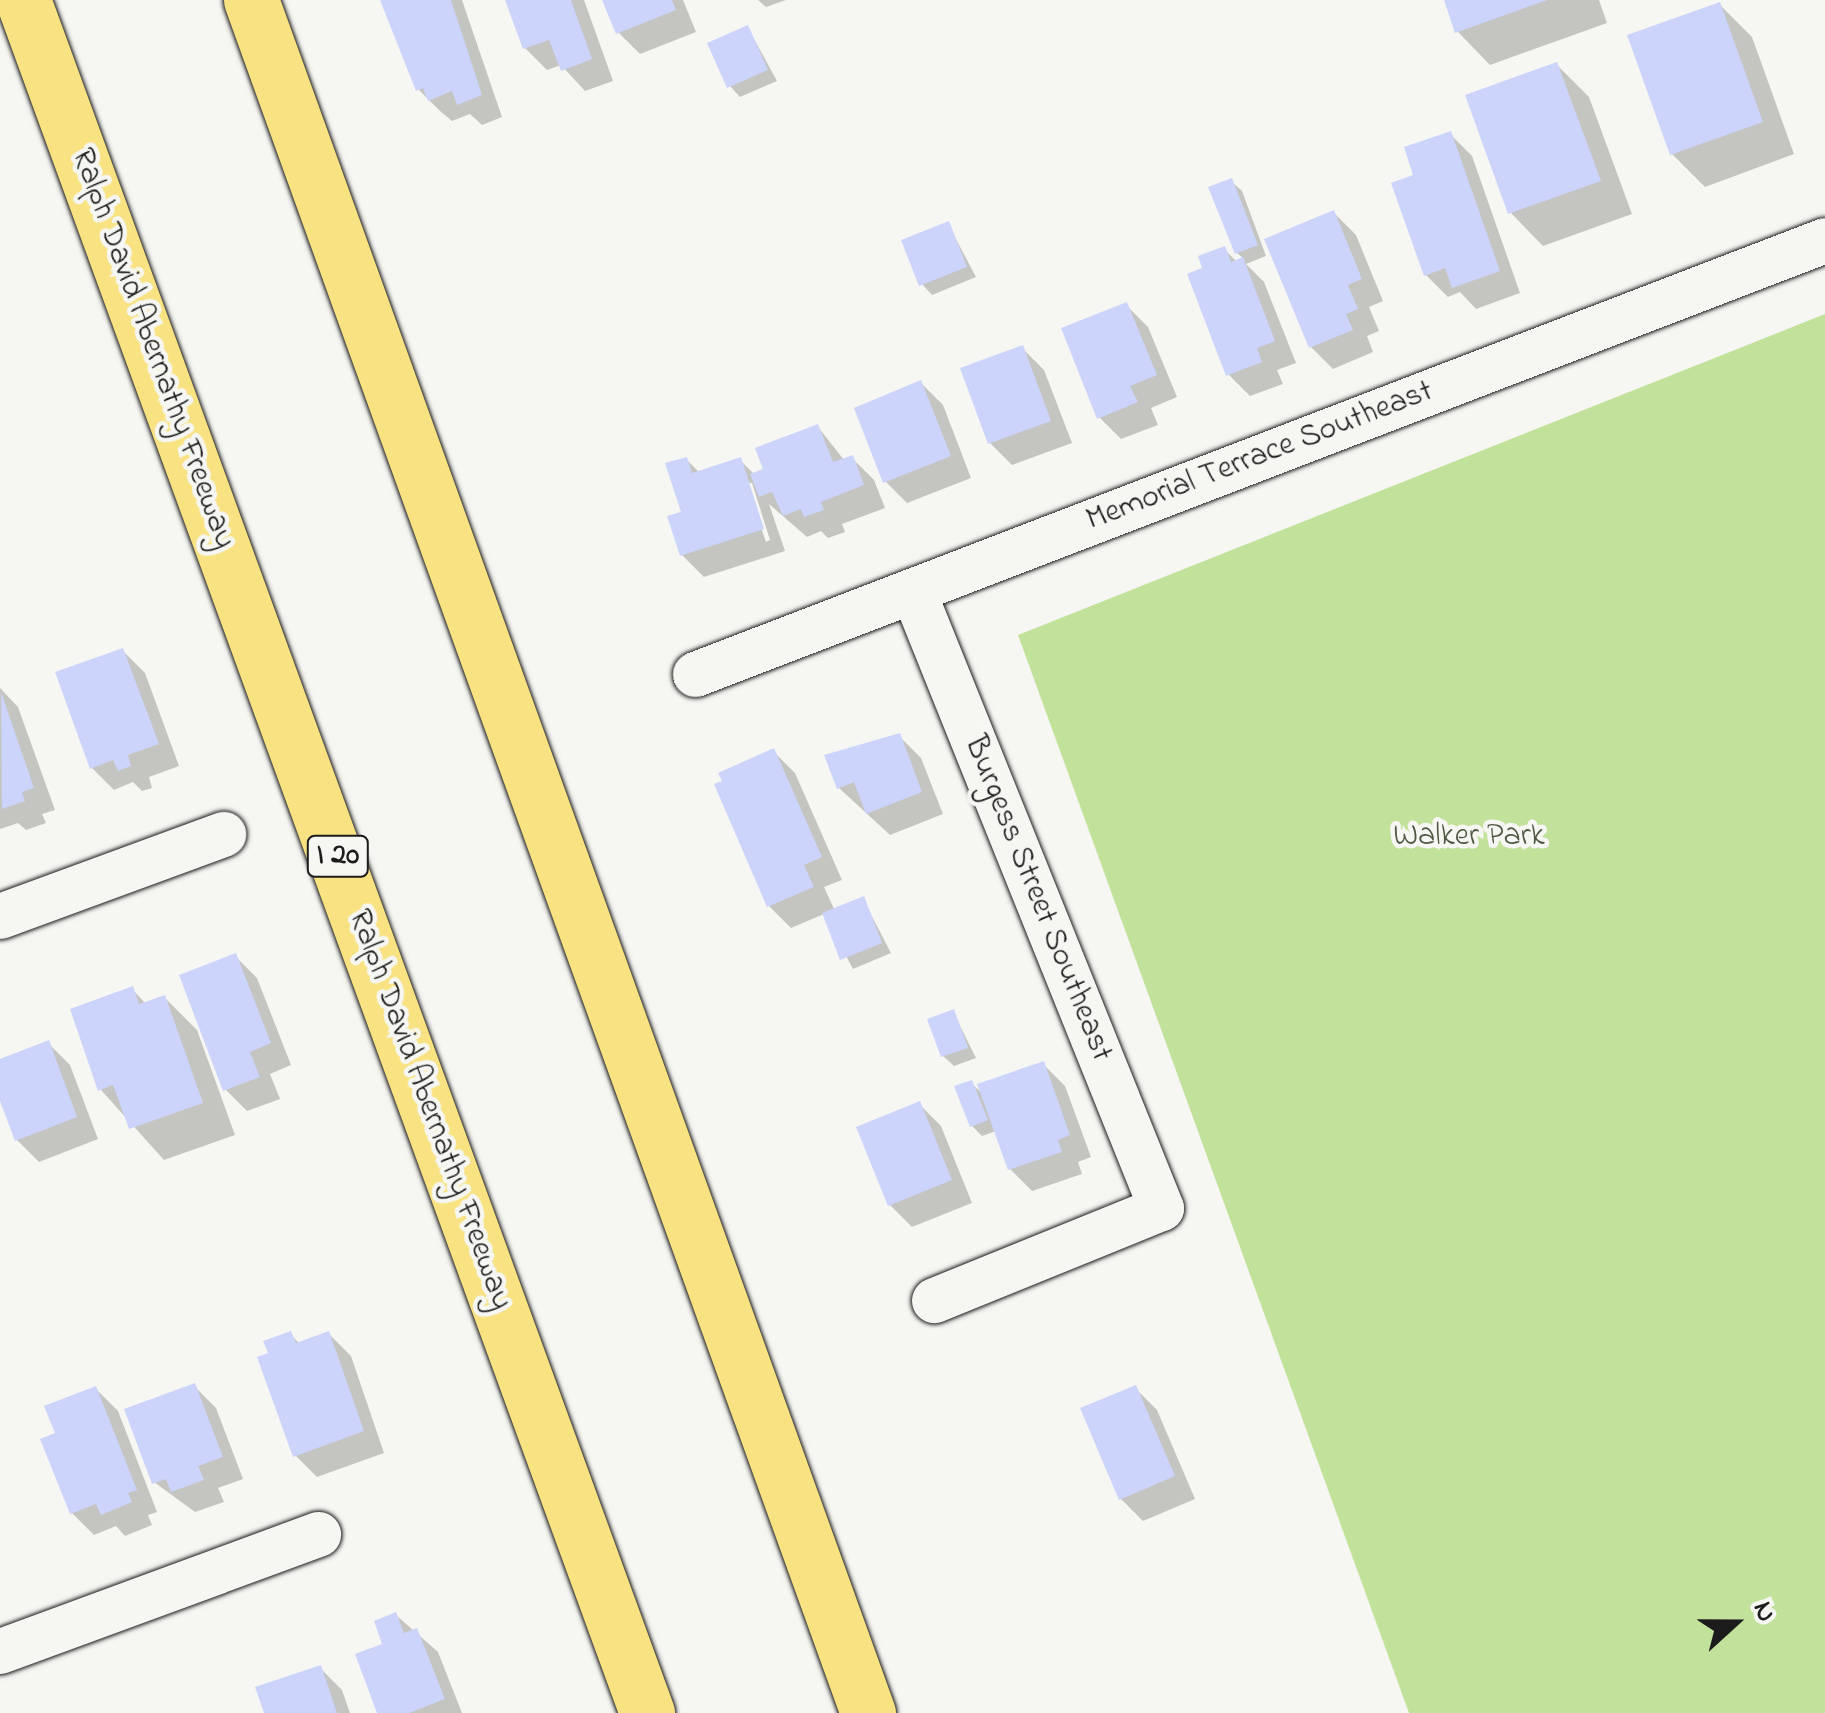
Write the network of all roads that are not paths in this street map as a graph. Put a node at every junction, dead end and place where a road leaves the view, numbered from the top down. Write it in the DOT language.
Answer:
graph roads {
  1 [pos="23,0"];
  2 [pos="251,0"];
  3 [pos="1825,240"];
  4 [pos="914,590"];
  5 [pos="695,674"];
  6 [pos="222,834"];
  7 [pos="0,916"];
  8 [pos="934,1300"];
  9 [pos="318,1534"];
  10 [pos="0,1652"];
  11 [pos="647,1713"];
  12 [pos="868,1713"];
  1 -- 11 [label="highway, Ralph David Abernathy Freeway / I 20"];
  2 -- 12 [label="highway"];
  3 -- 4 [label="street, Memorial Terrace Southeast"];
  4 -- 5 [label="street, Memorial Terrace Southeast"];
  4 -- 8 [label="street, Burgess Street Southeast"];
  6 -- 7 [label="street"];
  9 -- 10 [label="street"];
}
